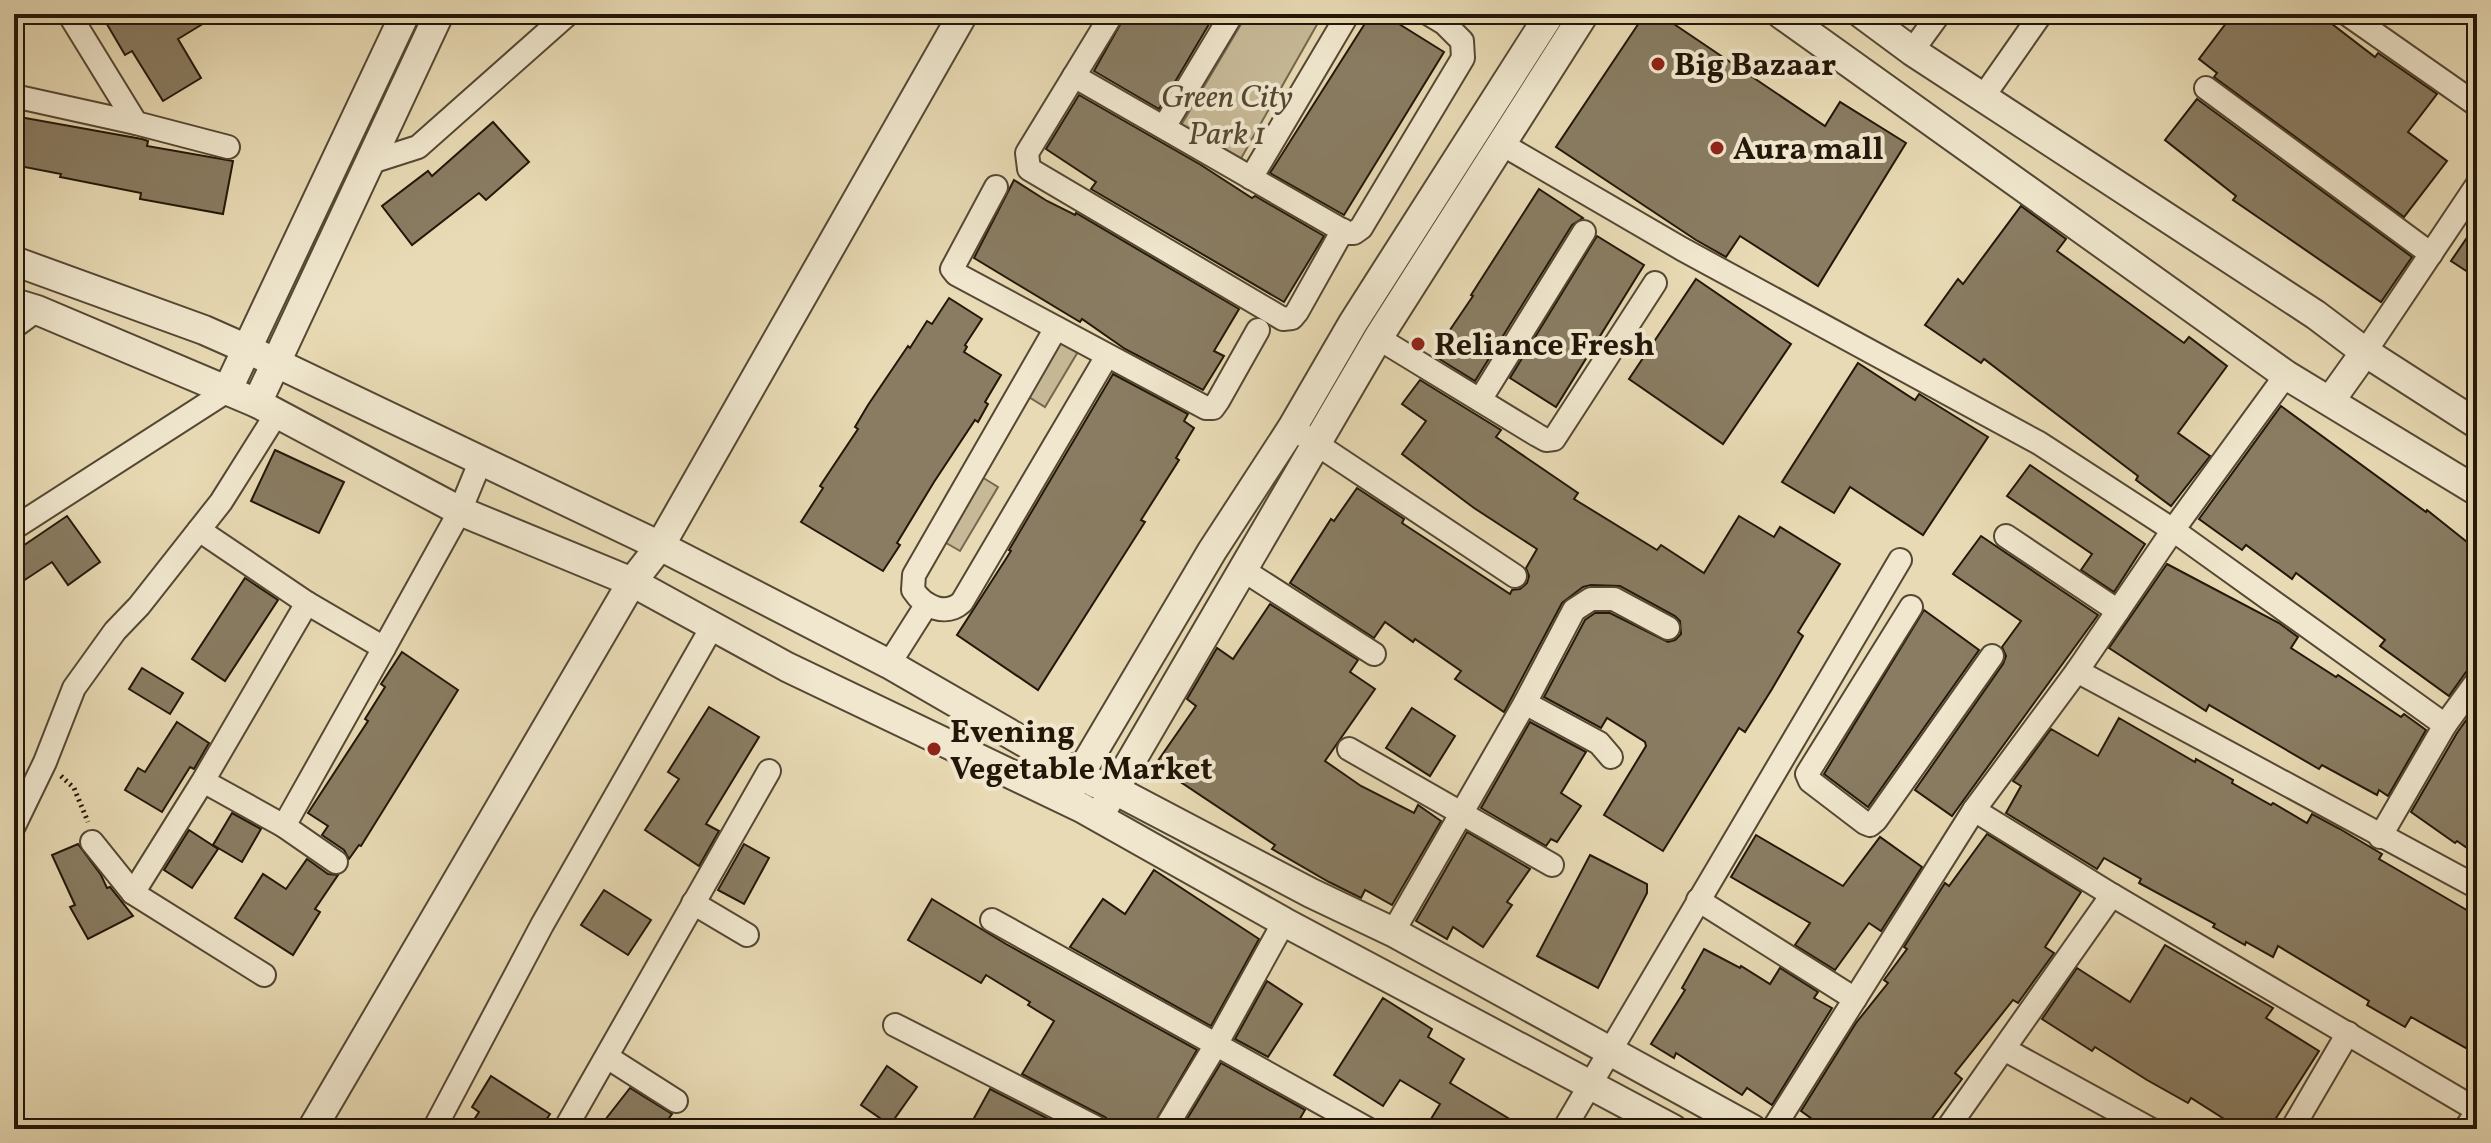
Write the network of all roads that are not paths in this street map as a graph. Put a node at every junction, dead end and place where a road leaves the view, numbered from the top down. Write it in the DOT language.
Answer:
graph roads {
  1 [pos="69,14"];
  2 [pos="405,14"];
  3 [pos="439,14"];
  4 [pos="568,14"];
  5 [pos="963,14"];
  6 [pos="1112,14"];
  7 [pos="1232,14"];
  8 [pos="1348,14"];
  9 [pos="1781,14"];
  10 [pos="1862,14"];
  11 [pos="1939,14"];
  12 [pos="2041,14"];
  13 [pos="2347,14"];
  14 [pos="1441,17"];
  15 [pos="1558,19"];
  16 [pos="1912,51"];
  17 [pos="1074,76"];
  18 [pos="2206,88"];
  19 [pos="14,96"];
  20 [pos="1983,97"];
  21 [pos="2477,105"];
  22 [pos="136,123"];
  23 [pos="1164,127"];
  24 [pos="1500,143"];
  25 [pos="228,147"];
  26 [pos="368,163"];
  27 [pos="1251,178"];
  28 [pos="2477,185"];
  29 [pos="996,187"];
  30 [pos="1343,230"];
  31 [pos="1584,232"];
  32 [pos="2431,254"];
  33 [pos="14,261"];
  34 [pos="1655,283"];
  35 [pos="26,307"];
  36 [pos="14,327"];
  37 [pos="1056,328"];
  38 [pos="1258,330"];
  39 [pos="1378,338"];
  40 [pos="247,349"];
  41 [pos="2365,352"];
  42 [pos="1107,356"];
  43 [pos="276,365"];
  44 [pos="2286,375"];
  45 [pos="227,391"];
  46 [pos="1480,400"];
  47 [pos="2330,401"];
  48 [pos="267,408"];
  49 [pos="2477,424"];
  50 [pos="1292,428"];
  51 [pos="1316,444"];
  52 [pos="481,460"];
  53 [pos="2476,490"];
  54 [pos="460,511"];
  55 [pos="14,528"];
  56 [pos="199,530"];
  57 [pos="2173,530"];
  58 [pos="2006,536"];
  59 [pos="660,546"];
  60 [pos="1900,560"];
  61 [pos="1243,570"];
  62 [pos="1515,576"];
  63 [pos="632,582"];
  64 [pos="307,603"];
  65 [pos="927,604"];
  66 [pos="1911,607"];
  67 [pos="2118,611"];
  68 [pos="712,627"];
  69 [pos="1668,628"];
  70 [pos="384,648"];
  71 [pos="1374,654"];
  72 [pos="1992,656"];
  73 [pos="889,664"];
  74 [pos="2077,671"];
  75 [pos="1832,675"];
  76 [pos="2477,681"];
  77 [pos="1858,691"];
  78 [pos="1525,703"];
  79 [pos="2445,725"];
  80 [pos="1349,749"];
  81 [pos="1611,757"];
  82 [pos="769,771"];
  83 [pos="1080,773"];
  84 [pos="203,781"];
  85 [pos="1115,790"];
  86 [pos="1065,800"];
  87 [pos="1974,810"];
  88 [pos="1461,813"];
  89 [pos="1098,818"];
  90 [pos="14,826"];
  91 [pos="284,826"];
  92 [pos="2380,837"];
  93 [pos="92,842"];
  94 [pos="336,862"];
  95 [pos="1552,865"];
  96 [pos="2477,887"];
  97 [pos="133,893"];
  98 [pos="2112,895"];
  99 [pos="1698,900"];
  100 [pos="693,903"];
  101 [pos="992,920"];
  102 [pos="1284,922"];
  103 [pos="1393,932"];
  104 [pos="747,935"];
  105 [pos="264,975"];
  106 [pos="1855,999"];
  107 [pos="895,1025"];
  108 [pos="2348,1033"];
  109 [pos="1217,1043"];
  110 [pos="2004,1049"];
  111 [pos="1608,1052"];
  112 [pos="607,1057"];
  113 [pos="1589,1084"];
  114 [pos="676,1101"];
  115 [pos="2477,1111"];
  116 [pos="2137,1126"];
  117 [pos="312,1129"];
  118 [pos="434,1129"];
  119 [pos="565,1129"];
  120 [pos="1099,1129"];
  121 [pos="1165,1129"];
  122 [pos="1368,1129"];
  123 [pos="1564,1129"];
  124 [pos="1673,1129"];
  125 [pos="1752,1129"];
  126 [pos="1773,1129"];
  127 [pos="1947,1129"];
  128 [pos="2292,1129"];
  129 [pos="2465,1129"];
  1 -- 22 [label="street"];
  2 -- 40 [label="street"];
  3 -- 26 [label="street"];
  4 -- 26 [label="street"];
  5 -- 59 [label="street"];
  6 -- 17 [label="street"];
  7 -- 23 [label="street"];
  8 -- 27 [label="street"];
  9 -- 44 [label="street"];
  10 -- 16 [label="street"];
  11 -- 16 [label="street"];
  12 -- 20 [label="street"];
  13 -- 21 [label="street"];
  14 -- 30 [label="street"];
  15 -- 24 [label="street"];
  15 -- 50 [label="street"];
  16 -- 20 [label="street"];
  17 -- 23 [label="street"];
  17 -- 30 [label="street"];
  18 -- 32 [label="street"];
  19 -- 22 [label="street"];
  20 -- 41 [label="street"];
  22 -- 25 [label="street"];
  23 -- 27 [label="street"];
  24 -- 39 [label="street"];
  24 -- 57 [label="street"];
  26 -- 43 [label="street"];
  27 -- 30 [label="street"];
  28 -- 32 [label="street"];
  29 -- 37 [label="street"];
  31 -- 46 [label="street"];
  32 -- 41 [label="street"];
  33 -- 40 [label="street"];
  34 -- 46 [label="street"];
  35 -- 36 [label="street"];
  35 -- 45 [label="street"];
  37 -- 42 [label="street"];
  37 -- 65 [label="street"];
  38 -- 42 [label="street"];
  39 -- 46 [label="street"];
  39 -- 51 [label="street"];
  40 -- 43 [label="street"];
  40 -- 45 [label="street"];
  41 -- 47 [label="street"];
  41 -- 49 [label="street"];
  42 -- 65 [label="street"];
  43 -- 48 [label="street"];
  43 -- 52 [label="street"];
  44 -- 47 [label="street"];
  44 -- 57 [label="street"];
  45 -- 48 [label="street"];
  45 -- 55 [label="street"];
  47 -- 53 [label="street"];
  48 -- 54 [label="street"];
  48 -- 56 [label="street"];
  50 -- 51 [label="street"];
  50 -- 83 [label="street"];
  51 -- 61 [label="street"];
  51 -- 62 [label="street"];
  52 -- 54 [label="street"];
  52 -- 59 [label="street"];
  54 -- 63 [label="street"];
  54 -- 70 [label="street"];
  56 -- 64 [label="street"];
  56 -- 90 [label="street"];
  57 -- 67 [label="street"];
  57 -- 79 [label="street"];
  58 -- 67 [label="street"];
  59 -- 63 [label="street"];
  59 -- 73 [label="street"];
  60 -- 75 [label="street"];
  61 -- 71 [label="street"];
  61 -- 85 [label="street"];
  63 -- 68 [label="street"];
  63 -- 117 [label="street"];
  64 -- 70 [label="street"];
  64 -- 84 [label="street"];
  65 -- 73 [label="street"];
  66 -- 77 [label="street"];
  67 -- 74 [label="street"];
  68 -- 86 [label="street"];
  68 -- 118 [label="street"];
  69 -- 78 [label="street"];
  70 -- 91 [label="street"];
  72 -- 77 [label="street"];
  73 -- 83 [label="street"];
  74 -- 87 [label="street"];
  74 -- 92 [label="street"];
  75 -- 77 [label="street"];
  75 -- 99 [label="street"];
  76 -- 79 [label="street"];
  78 -- 81 [label="street"];
  78 -- 88 [label="street"];
  79 -- 92 [label="street"];
  80 -- 88 [label="street"];
  82 -- 100 [label="street"];
  83 -- 85 [label="street"];
  83 -- 86 [label="street"];
  84 -- 91 [label="street"];
  84 -- 97 [label="street"];
  85 -- 89 [label="street"];
  85 -- 103 [label="street"];
  86 -- 89 [label="street"];
  87 -- 98 [label="street"];
  87 -- 106 [label="street"];
  88 -- 95 [label="street"];
  88 -- 103 [label="street"];
  89 -- 102 [label="street"];
  91 -- 94 [label="street"];
  92 -- 96 [label="street"];
  93 -- 97 [label="street"];
  97 -- 105 [label="street"];
  98 -- 108 [label="street"];
  98 -- 110 [label="street"];
  99 -- 106 [label="street"];
  99 -- 111 [label="street"];
  100 -- 104 [label="street"];
  100 -- 112 [label="street"];
  101 -- 109 [label="street"];
  102 -- 109 [label="street"];
  102 -- 113 [label="street"];
  103 -- 111 [label="street"];
  106 -- 126 [label="street"];
  107 -- 120 [label="street"];
  108 -- 115 [label="street"];
  108 -- 128 [label="street"];
  109 -- 121 [label="street"];
  109 -- 122 [label="street"];
  110 -- 116 [label="street"];
  110 -- 127 [label="street"];
  111 -- 113 [label="street"];
  111 -- 125 [label="street"];
  112 -- 114 [label="street"];
  112 -- 119 [label="street"];
  113 -- 123 [label="street"];
  113 -- 124 [label="street"];
  115 -- 129 [label="street"];
}
